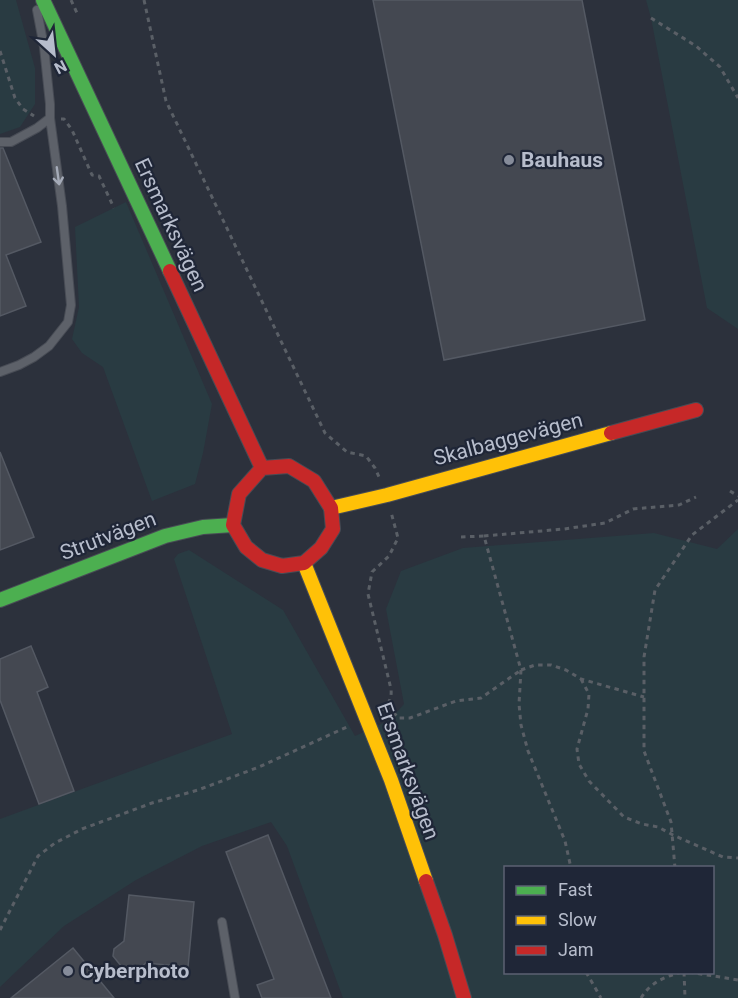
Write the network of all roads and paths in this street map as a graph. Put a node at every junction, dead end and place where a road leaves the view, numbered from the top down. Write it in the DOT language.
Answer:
graph roads {
  1 [pos="35,0"];
  2 [pos="43,0"];
  3 [pos="71,0"];
  4 [pos="144,0"];
  5 [pos="77,13"];
  6 [pos="651,18"];
  7 [pos="738,98"];
  8 [pos="50,118"];
  9 [pos="0,142"];
  10 [pos="99,176"];
  11 [pos="114,208"];
  12 [pos="0,372"];
  13 [pos="696,410"];
  14 [pos="262,468"];
  15 [pos="730,491"];
  16 [pos="387,495"];
  17 [pos="696,496"];
  18 [pos="738,498"];
  19 [pos="332,508"];
  20 [pos="233,525"];
  21 [pos="484,536"];
  22 [pos="461,537"];
  23 [pos="304,563"];
  24 [pos="0,600"];
  25 [pos="521,670"];
  26 [pos="581,679"];
  27 [pos="644,697"];
  28 [pos="387,705"];
  29 [pos="381,712"];
  30 [pos="352,725"];
  31 [pos="673,836"];
  32 [pos="738,858"];
  33 [pos="570,866"];
  34 [pos="675,866"];
  35 [pos="222,922"];
  36 [pos="0,930"];
  37 [pos="587,974"];
  38 [pos="677,974"];
  39 [pos="685,974"];
  40 [pos="698,974"];
  41 [pos="738,980"];
  42 [pos="235,998"];
  43 [pos="464,998"];
  44 [pos="600,998"];
  45 [pos="641,998"];
  46 [pos="685,998"];
  1 -- 8 [label="lane"];
  2 -- 14 [label="main road, Ersmarksvägen"];
  3 -- 5 [label="path"];
  4 -- 16 [label="path"];
  6 -- 7 [label="path"];
  8 -- 9 [label="lane"];
  8 -- 12 [label="lane, one-way"];
  10 -- 11 [label="path"];
  13 -- 16 [label="main road, Skalbaggevägen"];
  14 -- 19 [label="main road"];
  14 -- 20 [label="main road"];
  15 -- 18 [label="path"];
  16 -- 19 [label="main road, Skalbaggevägen"];
  16 -- 28 [label="path"];
  17 -- 21 [label="path"];
  18 -- 27 [label="path"];
  19 -- 23 [label="main road"];
  20 -- 23 [label="main road"];
  20 -- 24 [label="main road, Strutvägen"];
  21 -- 22 [label="path"];
  21 -- 25 [label="path"];
  23 -- 43 [label="main road, Ersmarksvägen"];
  25 -- 26 [label="path"];
  25 -- 28 [label="path"];
  25 -- 33 [label="path"];
  26 -- 27 [label="path"];
  26 -- 31 [label="path"];
  27 -- 31 [label="path"];
  28 -- 29 [label="path"];
  30 -- 36 [label="path"];
  31 -- 32 [label="path"];
  31 -- 34 [label="path"];
  35 -- 42 [label="lane"];
  37 -- 44 [label="path"];
  38 -- 45 [label="path"];
  39 -- 46 [label="path"];
  40 -- 41 [label="path"];
}
